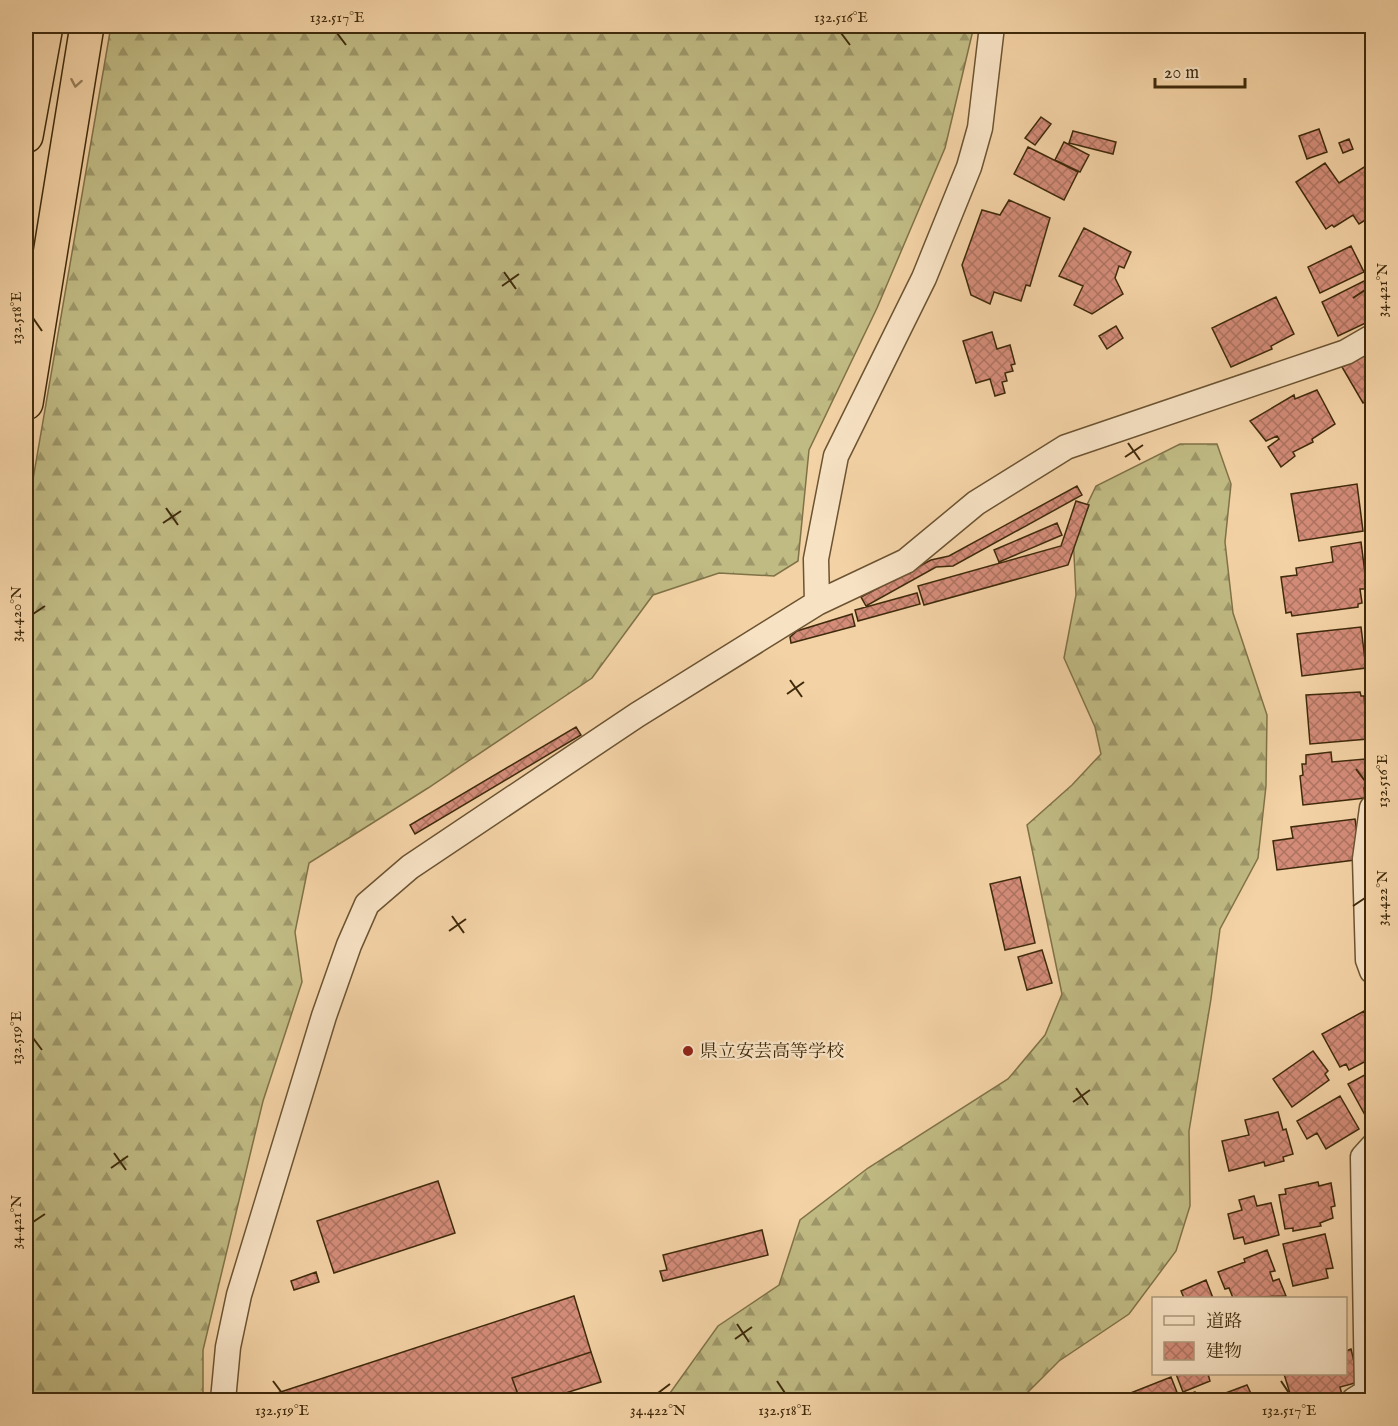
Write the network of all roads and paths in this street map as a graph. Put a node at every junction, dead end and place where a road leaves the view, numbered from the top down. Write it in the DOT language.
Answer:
graph roads {
  1 [pos="46,26"];
  2 [pos="87,26"];
  3 [pos="993,26"];
  4 [pos="26,136"];
  5 [pos="1372,338"];
  6 [pos="26,403"];
  7 [pos="817,603"];
  8 [pos="1372,808"];
  9 [pos="1372,971"];
  10 [pos="1372,1147"];
  11 [pos="223,1401"];
  12 [pos="1354,1401"];
  1 -- 4 [label="highway"];
  2 -- 6 [label="highway, one-way"];
  3 -- 7 [label="street"];
  5 -- 7 [label="street"];
  7 -- 11 [label="street"];
  8 -- 9 [label="street"];
  10 -- 12 [label="street"];
}
